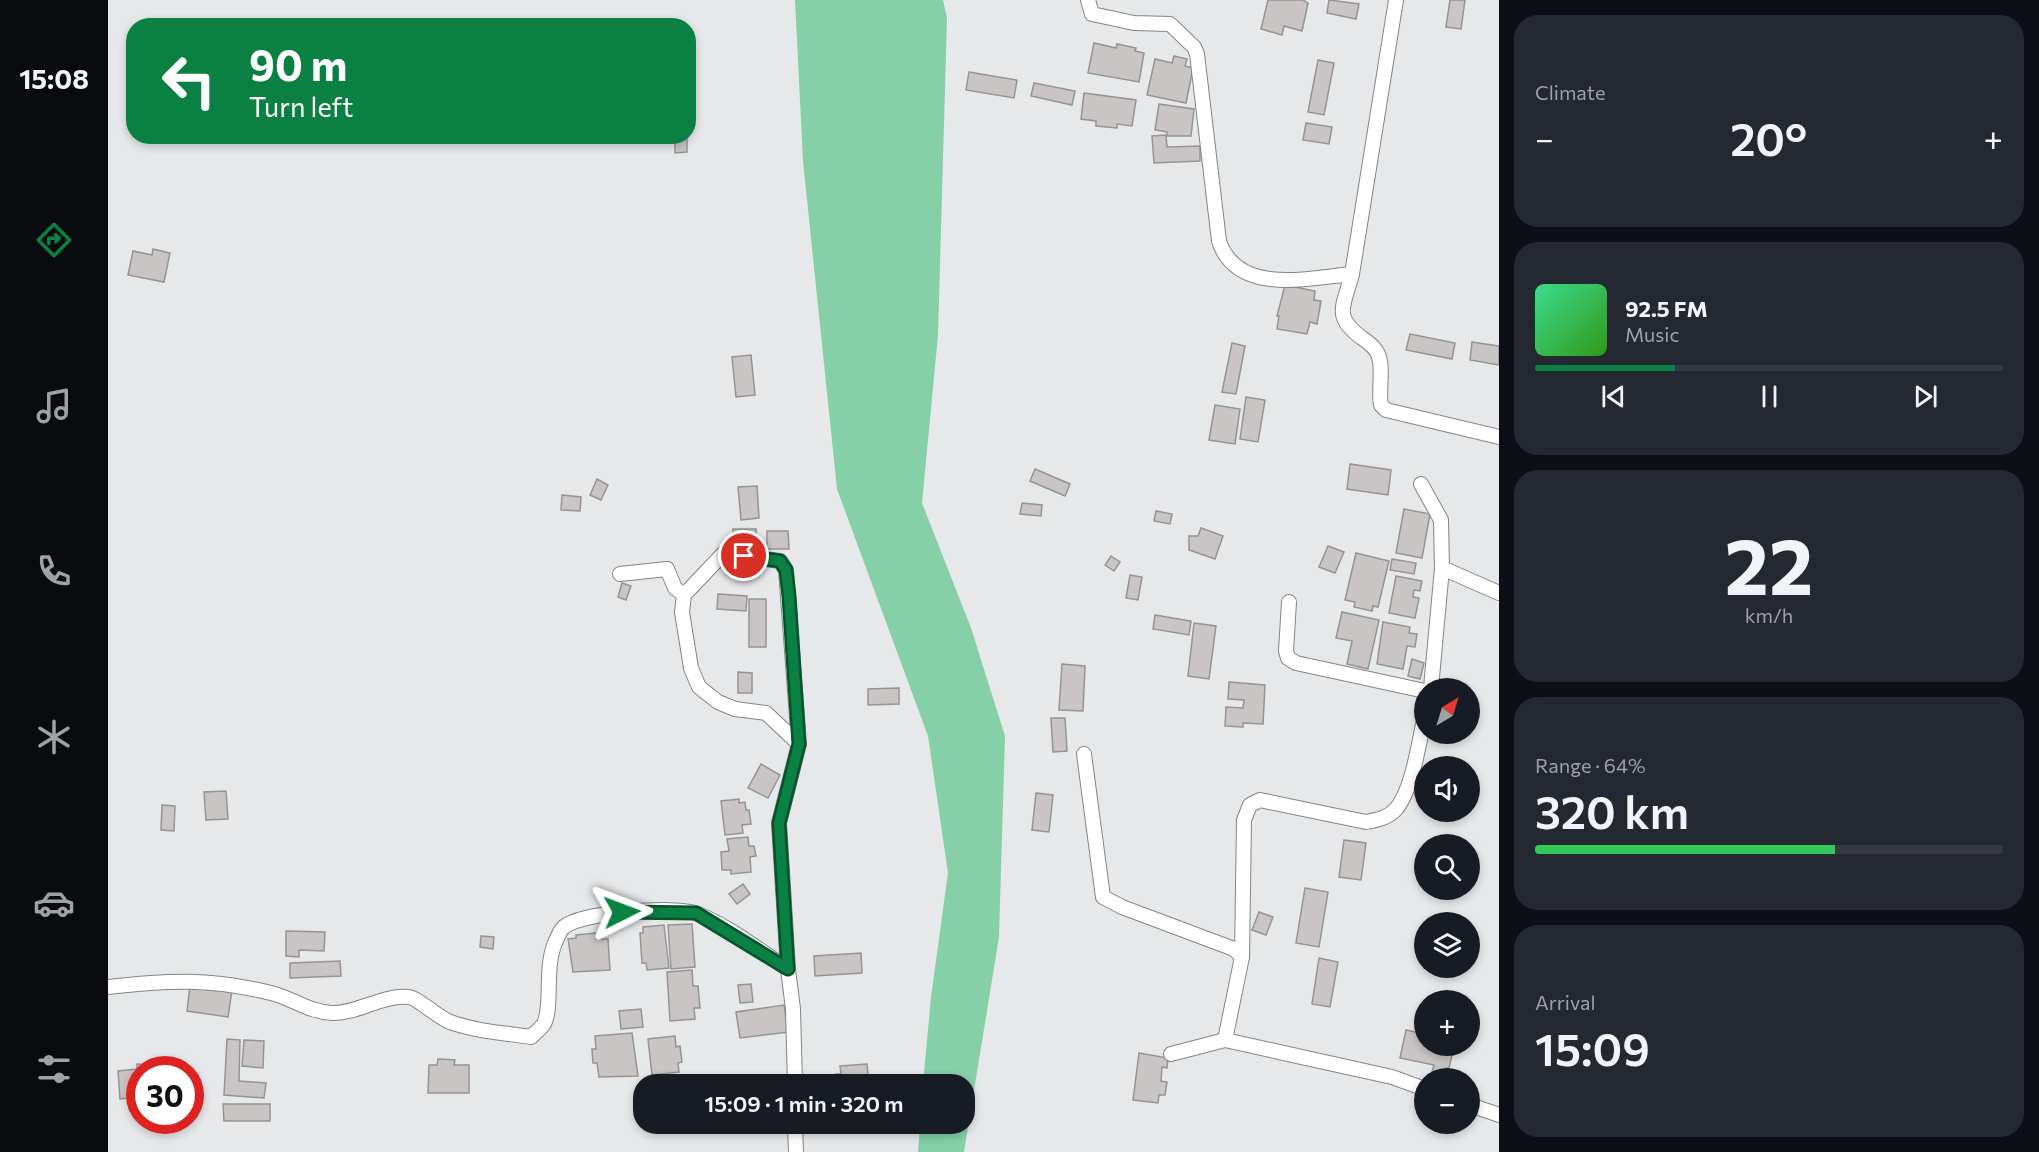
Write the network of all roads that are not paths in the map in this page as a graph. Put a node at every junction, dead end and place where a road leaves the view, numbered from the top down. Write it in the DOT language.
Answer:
graph roads {
  1 [pos="1088,0"];
  2 [pos="1396,0"];
  3 [pos="1352,274"];
  4 [pos="1499,437"];
  5 [pos="1421,484"];
  6 [pos="1442,568"];
  7 [pos="620,574"];
  8 [pos="1499,593"];
  9 [pos="684,595"];
  10 [pos="1289,602"];
  11 [pos="1432,678"];
  12 [pos="1414,689"];
  13 [pos="799,744"];
  14 [pos="1418,744"];
  15 [pos="1084,754"];
  16 [pos="1242,957"];
  17 [pos="788,969"];
  18 [pos="108,987"];
  19 [pos="1225,1040"];
  20 [pos="1171,1054"];
  21 [pos="795,1074"];
  22 [pos="1414,1085"];
  23 [pos="1480,1108"];
  24 [pos="1499,1115"];
  25 [pos="795,1134"];
  26 [pos="796,1152"];
  1 -- 3 [label="street"];
  2 -- 3 [label="street"];
  3 -- 4 [label="street"];
  5 -- 6 [label="street"];
  6 -- 8 [label="street"];
  6 -- 11 [label="street"];
  7 -- 9 [label="street"];
  9 -- 13 [label="street"];
  9 -- 13 [label="street"];
  10 -- 12 [label="street"];
  13 -- 17 [label="street"];
  14 -- 16 [label="street"];
  15 -- 16 [label="street"];
  16 -- 19 [label="street"];
  17 -- 18 [label="street"];
  17 -- 21 [label="street"];
  19 -- 20 [label="street"];
  19 -- 22 [label="street"];
  23 -- 24 [label="street"];
  25 -- 26 [label="street"];
}
